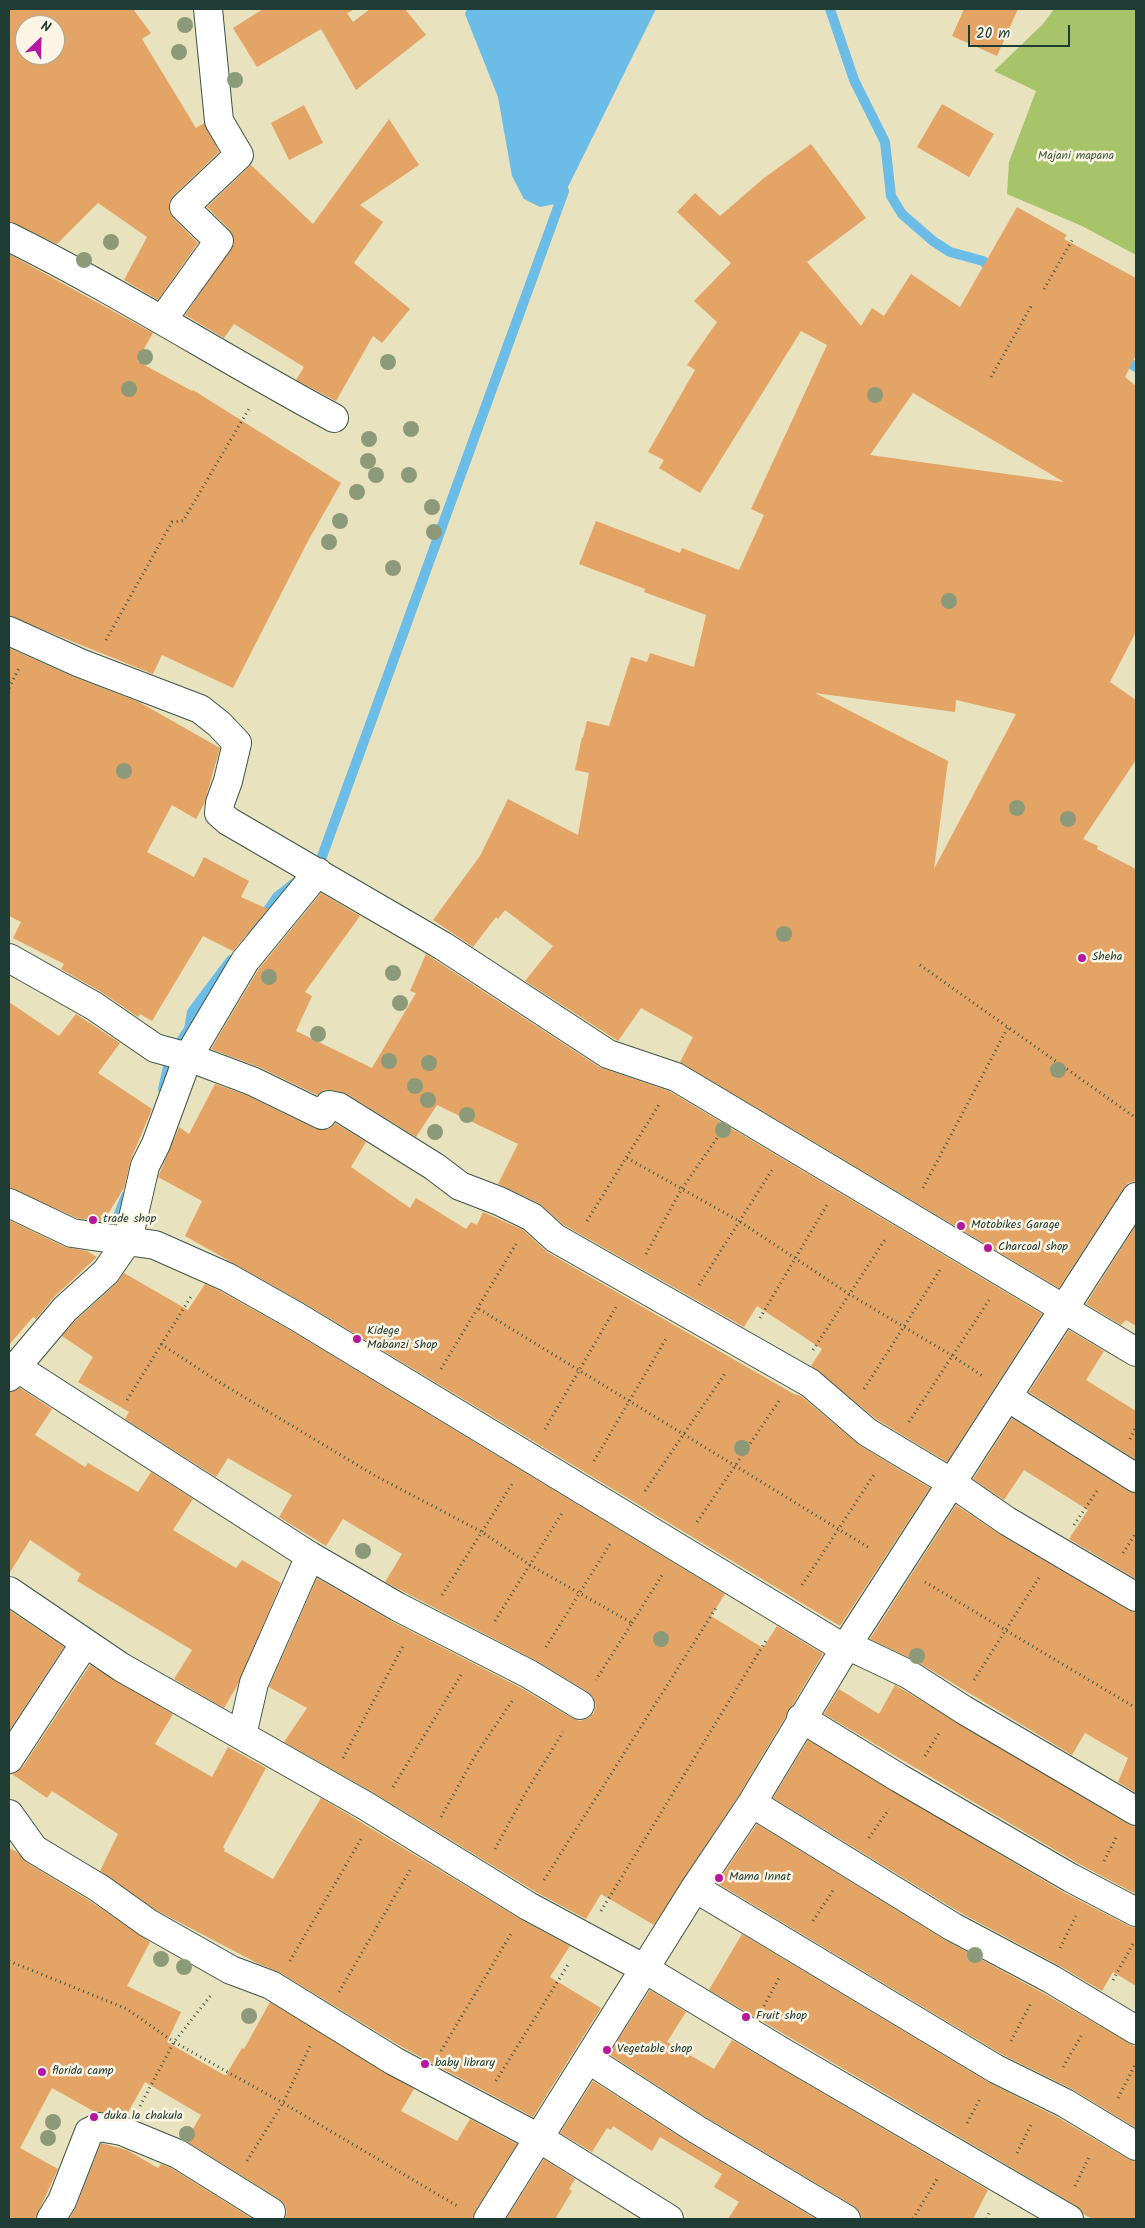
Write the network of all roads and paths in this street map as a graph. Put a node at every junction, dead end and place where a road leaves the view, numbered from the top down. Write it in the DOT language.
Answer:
graph roads {
  1 [pos="208,9"];
  2 [pos="9,237"];
  3 [pos="1074,237"];
  4 [pos="1044,289"];
  5 [pos="1033,303"];
  6 [pos="163,320"];
  7 [pos="991,377"];
  8 [pos="267,382"];
  9 [pos="334,418"];
  10 [pos="9,631"];
  11 [pos="90,666"];
  12 [pos="308,866"];
  13 [pos="9,958"];
  14 [pos="920,966"];
  15 [pos="1008,1027"];
  16 [pos="188,1057"];
  17 [pos="676,1077"];
  18 [pos="734,1112"];
  19 [pos="1136,1118"];
  20 [pos="787,1145"];
  21 [pos="627,1158"];
  22 [pos="681,1190"];
  23 [pos="1136,1197"];
  24 [pos="9,1204"];
  25 [pos="905,1215"];
  26 [pos="532,1217"];
  27 [pos="739,1221"];
  28 [pos="128,1240"];
  29 [pos="956,1244"];
  30 [pos="572,1246"];
  31 [pos="208,1268"];
  32 [pos="631,1282"];
  33 [pos="849,1294"];
  34 [pos="1065,1308"];
  35 [pos="479,1309"];
  36 [pos="682,1312"];
  37 [pos="903,1327"];
  38 [pos="161,1344"];
  39 [pos="1136,1352"];
  40 [pos="578,1371"];
  41 [pos="12,1372"];
  42 [pos="797,1375"];
  43 [pos="1010,1394"];
  44 [pos="425,1395"];
  45 [pos="629,1401"];
  46 [pos="847,1414"];
  47 [pos="110,1427"];
  48 [pos="528,1457"];
  49 [pos="735,1465"];
  50 [pos="1136,1478"];
  51 [pos="952,1483"];
  52 [pos="578,1487"];
  53 [pos="482,1532"];
  54 [pos="310,1556"];
  55 [pos="530,1565"];
  56 [pos="899,1566"];
  57 [pos="733,1582"];
  58 [pos="9,1591"];
  59 [pos="1136,1597"];
  60 [pos="422,1619"];
  61 [pos="85,1643"];
  62 [pos="846,1647"];
  63 [pos="478,1648"];
  64 [pos="580,1705"];
  65 [pos="1136,1708"];
  66 [pos="801,1718"];
  67 [pos="242,1735"];
  68 [pos="9,1759"];
  69 [pos="328,1784"];
  70 [pos="752,1803"];
  71 [pos="1134,1806"];
  72 [pos="377,1812"];
  73 [pos="9,1814"];
  74 [pos="480,1877"];
  75 [pos="695,1888"];
  76 [pos="1090,1889"];
  77 [pos="528,1906"];
  78 [pos="1136,1912"];
  79 [pos="585,1938"];
  80 [pos="9,1962"];
  81 [pos="645,1969"];
  82 [pos="231,1970"];
  83 [pos="1045,1976"];
  84 [pos="275,1988"];
  85 [pos="1136,2030"];
  86 [pos="174,2042"];
  87 [pos="588,2059"];
  88 [pos="996,2069"];
  89 [pos="426,2077"];
  90 [pos="480,2107"];
  91 [pos="122,2131"];
  92 [pos="539,2138"];
  93 [pos="1136,2146"];
  94 [pos="952,2151"];
  95 [pos="463,2209"];
  96 [pos="271,2212"];
  97 [pos="51,2219"];
  98 [pos="488,2219"];
  99 [pos="669,2219"];
  100 [pos="846,2219"];
  101 [pos="913,2219"];
  102 [pos="1069,2219"];
  1 -- 6 [label="street"];
  2 -- 6 [label="street"];
  3 -- 4 [label="path"];
  5 -- 7 [label="path"];
  6 -- 8 [label="street"];
  8 -- 9 [label="street"];
  8 -- 11 [label="path"];
  10 -- 11 [label="street"];
  11 -- 12 [label="street"];
  12 -- 16 [label="street"];
  12 -- 17 [label="street"];
  13 -- 16 [label="street"];
  14 -- 15 [label="path"];
  15 -- 19 [label="path"];
  15 -- 25 [label="path"];
  16 -- 26 [label="street"];
  16 -- 28 [label="street"];
  17 -- 18 [label="street"];
  17 -- 21 [label="path"];
  18 -- 20 [label="street"];
  18 -- 22 [label="path"];
  20 -- 25 [label="street"];
  20 -- 27 [label="path"];
  21 -- 22 [label="path"];
  21 -- 30 [label="path"];
  22 -- 27 [label="path"];
  22 -- 32 [label="path"];
  23 -- 34 [label="street"];
  24 -- 28 [label="street"];
  25 -- 29 [label="street"];
  25 -- 33 [label="path"];
  26 -- 30 [label="street"];
  26 -- 35 [label="path"];
  27 -- 33 [label="path"];
  27 -- 36 [label="path"];
  28 -- 31 [label="street"];
  28 -- 41 [label="street"];
  29 -- 34 [label="street"];
  29 -- 37 [label="path"];
  30 -- 32 [label="street"];
  31 -- 38 [label="path"];
  31 -- 44 [label="street"];
  32 -- 36 [label="street"];
  32 -- 40 [label="path"];
  33 -- 37 [label="path"];
  33 -- 42 [label="path"];
  34 -- 39 [label="street"];
  34 -- 43 [label="street"];
  35 -- 40 [label="path"];
  35 -- 44 [label="path"];
  36 -- 42 [label="street"];
  36 -- 45 [label="path"];
  37 -- 43 [label="path"];
  37 -- 46 [label="path"];
  38 -- 47 [label="path"];
  38 -- 53 [label="path"];
  40 -- 45 [label="path"];
  40 -- 48 [label="path"];
  41 -- 47 [label="street"];
  42 -- 46 [label="street"];
  42 -- 49 [label="path"];
  43 -- 50 [label="street"];
  43 -- 51 [label="street"];
  44 -- 48 [label="street"];
  45 -- 49 [label="path"];
  45 -- 52 [label="path"];
  46 -- 51 [label="street"];
  47 -- 54 [label="street"];
  48 -- 52 [label="street"];
  48 -- 53 [label="path"];
  49 -- 56 [label="path"];
  51 -- 56 [label="street"];
  51 -- 59 [label="street"];
  52 -- 55 [label="path"];
  52 -- 57 [label="street"];
  53 -- 55 [label="path"];
  53 -- 60 [label="path"];
  54 -- 60 [label="street"];
  54 -- 67 [label="street"];
  55 -- 63 [label="path"];
  55 -- 64 [label="path"];
  56 -- 62 [label="street"];
  56 -- 65 [label="path"];
  57 -- 62 [label="street"];
  57 -- 77 [label="path"];
  58 -- 61 [label="street"];
  60 -- 63 [label="street"];
  60 -- 69 [label="path"];
  61 -- 67 [label="street"];
  61 -- 68 [label="street"];
  62 -- 66 [label="street"];
  62 -- 71 [label="street"];
  63 -- 64 [label="street"];
  63 -- 72 [label="path"];
  64 -- 74 [label="path"];
  66 -- 70 [label="street"];
  66 -- 76 [label="street"];
  67 -- 69 [label="street"];
  69 -- 72 [label="street"];
  70 -- 75 [label="street"];
  70 -- 83 [label="street"];
  71 -- 76 [label="path"];
  72 -- 74 [label="street"];
  72 -- 84 [label="path"];
  73 -- 82 [label="street"];
  74 -- 77 [label="street"];
  75 -- 81 [label="street"];
  75 -- 88 [label="street"];
  76 -- 78 [label="street"];
  76 -- 83 [label="path"];
  77 -- 79 [label="street"];
  77 -- 89 [label="path"];
  79 -- 81 [label="street"];
  79 -- 90 [label="path"];
  80 -- 86 [label="path"];
  81 -- 87 [label="street"];
  81 -- 94 [label="street"];
  82 -- 84 [label="street"];
  82 -- 86 [label="path"];
  83 -- 85 [label="street"];
  83 -- 88 [label="path"];
  84 -- 89 [label="street"];
  86 -- 91 [label="path"];
  86 -- 95 [label="path"];
  87 -- 92 [label="street"];
  87 -- 100 [label="street"];
  88 -- 93 [label="street"];
  88 -- 94 [label="path"];
  89 -- 90 [label="street"];
  90 -- 92 [label="street"];
  91 -- 96 [label="street"];
  91 -- 97 [label="street"];
  92 -- 98 [label="street"];
  92 -- 99 [label="street"];
  94 -- 101 [label="path"];
  94 -- 102 [label="street"];
}
